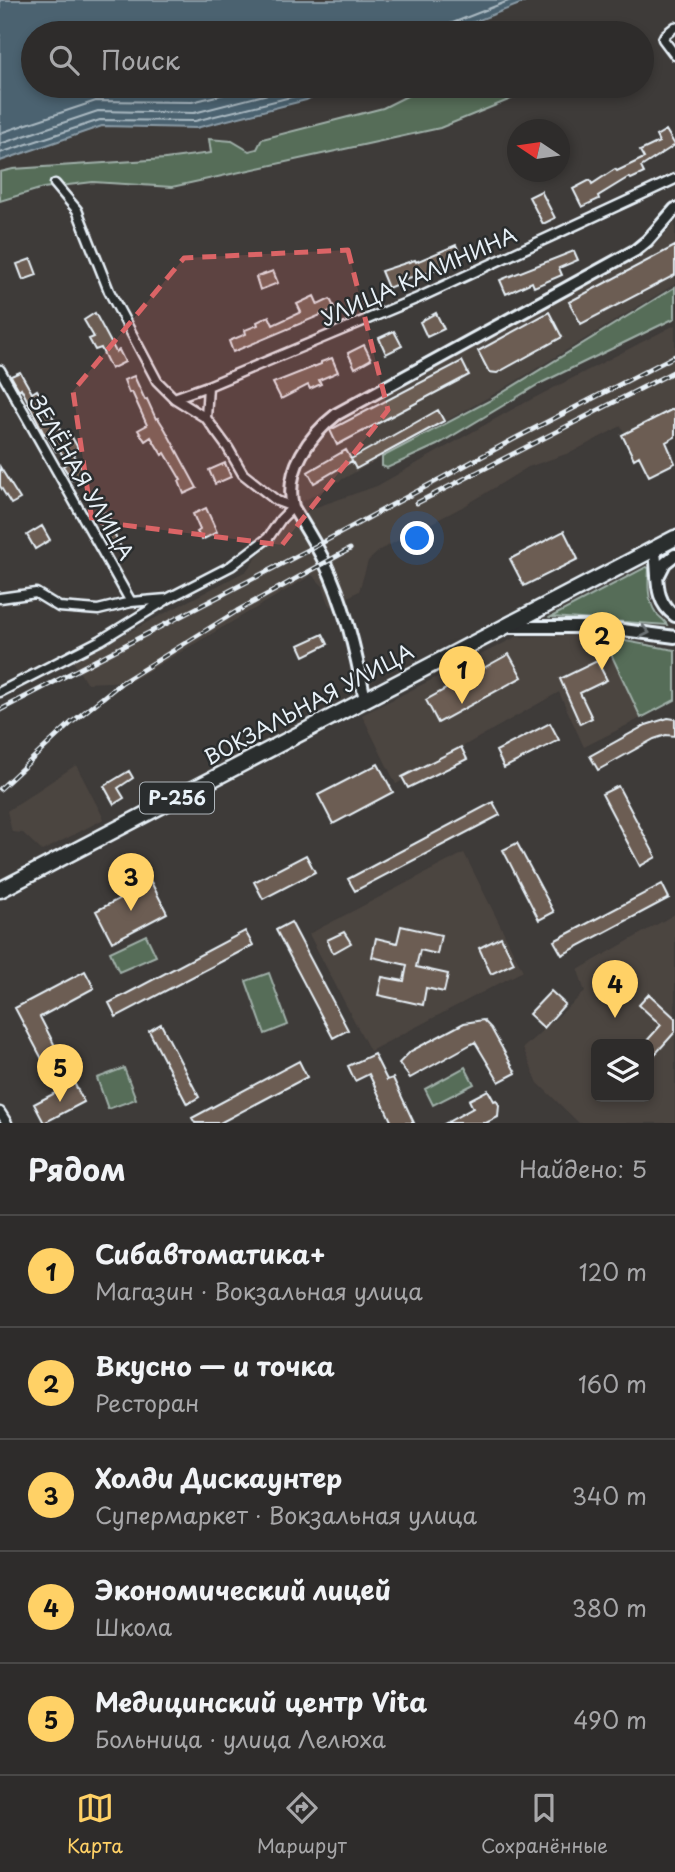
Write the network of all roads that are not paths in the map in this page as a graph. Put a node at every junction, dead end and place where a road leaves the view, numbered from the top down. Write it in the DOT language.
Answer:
graph roads {
  1 [pos="675,27"];
  2 [pos="675,55"];
  3 [pos="675,179"];
  4 [pos="55,184"];
  5 [pos="675,209"];
  6 [pos="0,370"];
  7 [pos="208,386"];
  8 [pos="174,398"];
  9 [pos="206,418"];
  10 [pos="293,507"];
  11 [pos="662,548"];
  12 [pos="675,555"];
  13 [pos="657,581"];
  14 [pos="0,598"];
  15 [pos="167,599"];
  16 [pos="131,602"];
  17 [pos="675,616"];
  18 [pos="504,627"];
  19 [pos="675,637"];
  20 [pos="0,692"];
  21 [pos="365,700"];
  22 [pos="0,890"];
  23 [pos="0,1112"];
  24 [pos="7,1123"];
  1 -- 2 [label="street"];
  3 -- 7 [label="street, УЛИЦА КАЛИНИНА"];
  4 -- 8 [label="street"];
  5 -- 10 [label="street"];
  6 -- 16 [label="street, ЗЕЛЁНАЯ УЛИЦА"];
  7 -- 8 [label="street, УЛИЦА КАЛИНИНА"];
  7 -- 9 [label="street"];
  8 -- 9 [label="street"];
  9 -- 10 [label="street"];
  10 -- 15 [label="street"];
  10 -- 21 [label="street"];
  11 -- 13 [label="street"];
  11 -- 18 [label="highway, ВОКЗАЛЬНАЯ УЛИЦА / Р-256"];
  12 -- 13 [label="street"];
  13 -- 17 [label="street"];
  14 -- 16 [label="street"];
  15 -- 16 [label="street"];
  15 -- 20 [label="street"];
  18 -- 19 [label="street, one-way"];
  18 -- 21 [label="highway, ВОКЗАЛЬНАЯ УЛИЦА / Р-256"];
  21 -- 22 [label="highway, ВОКЗАЛЬНАЯ УЛИЦА / Р-256"];
  23 -- 24 [label="street"];
}
